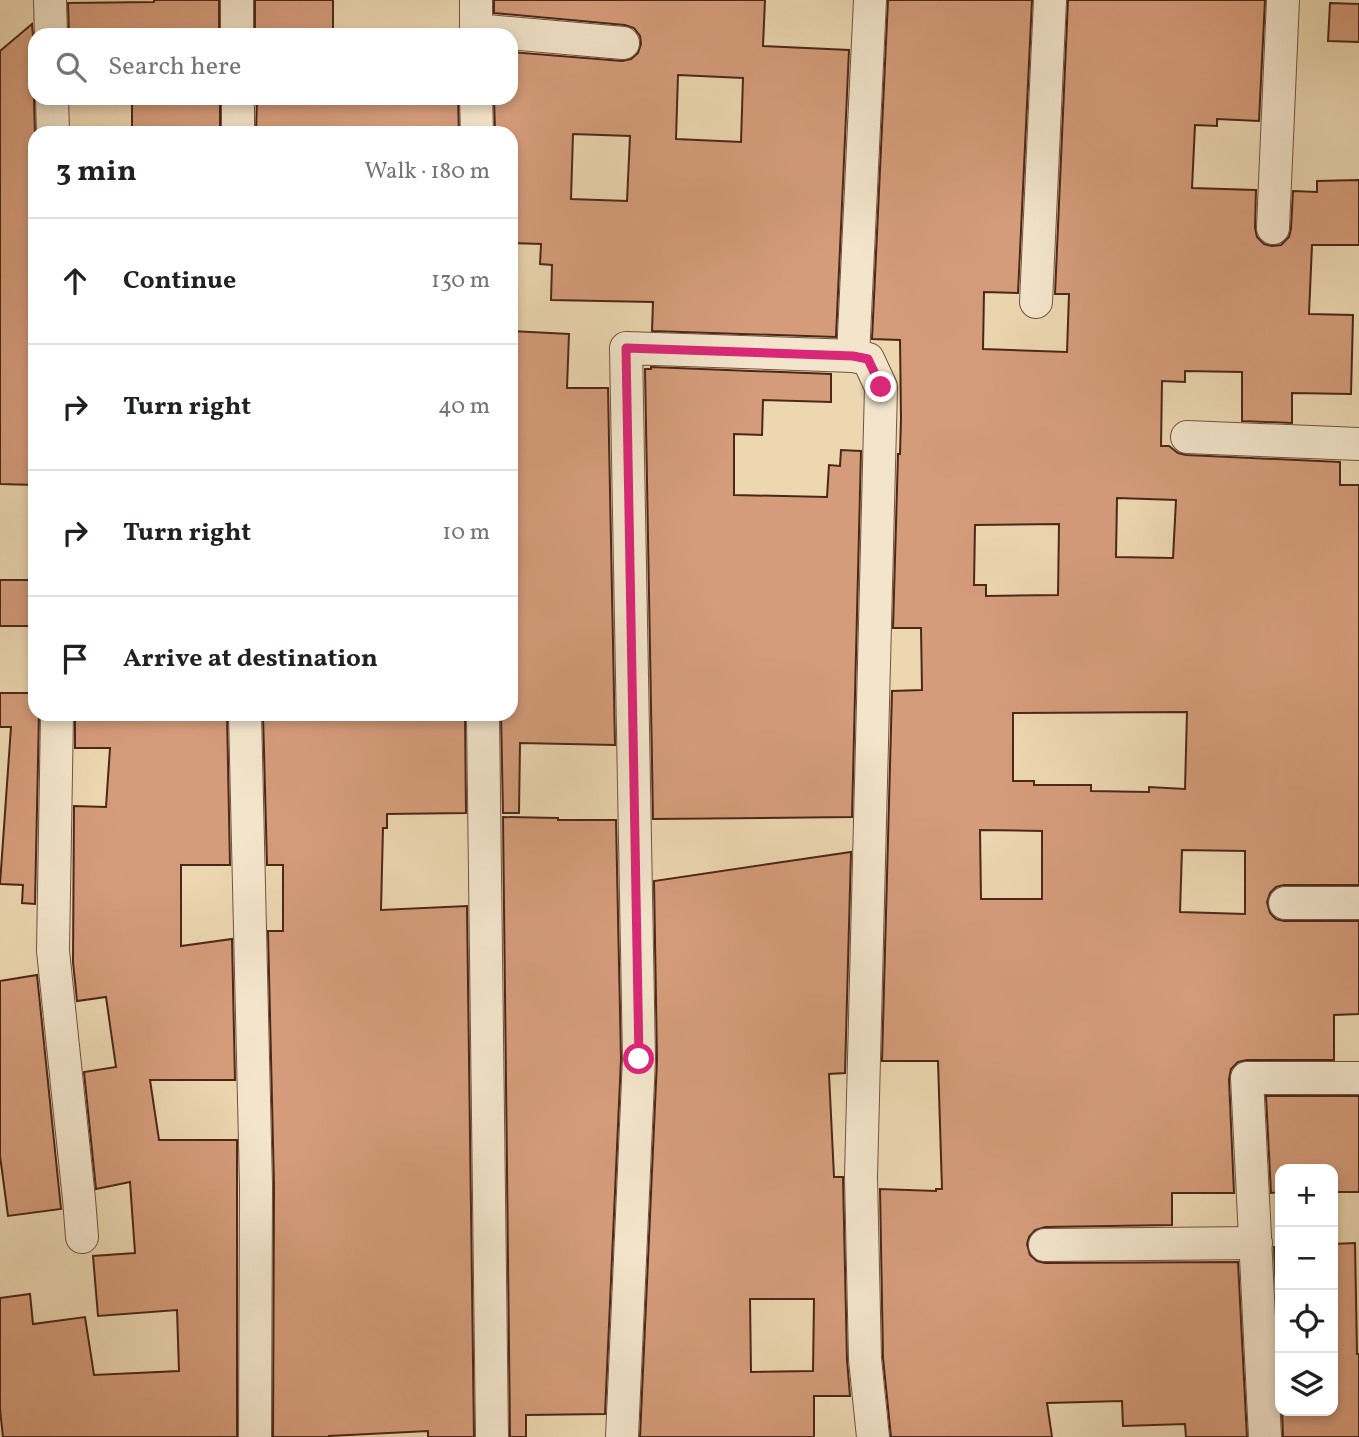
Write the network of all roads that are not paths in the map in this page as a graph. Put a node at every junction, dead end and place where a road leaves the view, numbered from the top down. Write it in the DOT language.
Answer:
graph roads {
  1 [pos="50,0"];
  2 [pos="237,0"];
  3 [pos="870,0"];
  4 [pos="1050,0"];
  5 [pos="1283,0"];
  6 [pos="476,22"];
  7 [pos="51,28"];
  8 [pos="237,28"];
  9 [pos="623,43"];
  10 [pos="52,105"];
  11 [pos="238,105"];
  12 [pos="476,105"];
  13 [pos="53,126"];
  14 [pos="238,126"];
  15 [pos="477,126"];
  16 [pos="1273,228"];
  17 [pos="1036,302"];
  18 [pos="853,356"];
  19 [pos="1187,437"];
  20 [pos="1359,444"];
  21 [pos="57,721"];
  22 [pos="246,721"];
  23 [pos="484,721"];
  24 [pos="1359,902"];
  25 [pos="1285,903"];
  26 [pos="1359,1077"];
  27 [pos="82,1237"];
  28 [pos="1256,1243"];
  29 [pos="1045,1245"];
  30 [pos="255,1437"];
  31 [pos="492,1437"];
  32 [pos="622,1437"];
  33 [pos="873,1437"];
  34 [pos="1265,1437"];
  1 -- 7 [label="street"];
  2 -- 8 [label="street"];
  3 -- 18 [label="street"];
  4 -- 17 [label="street"];
  5 -- 16 [label="street"];
  6 -- 9 [label="street"];
  10 -- 13 [label="street"];
  11 -- 14 [label="street"];
  12 -- 15 [label="street"];
  18 -- 32 [label="street"];
  18 -- 33 [label="street"];
  19 -- 20 [label="street"];
  21 -- 27 [label="street"];
  22 -- 30 [label="street"];
  23 -- 31 [label="street"];
  24 -- 25 [label="street"];
  26 -- 28 [label="street"];
  28 -- 29 [label="street"];
  28 -- 34 [label="street"];
}
